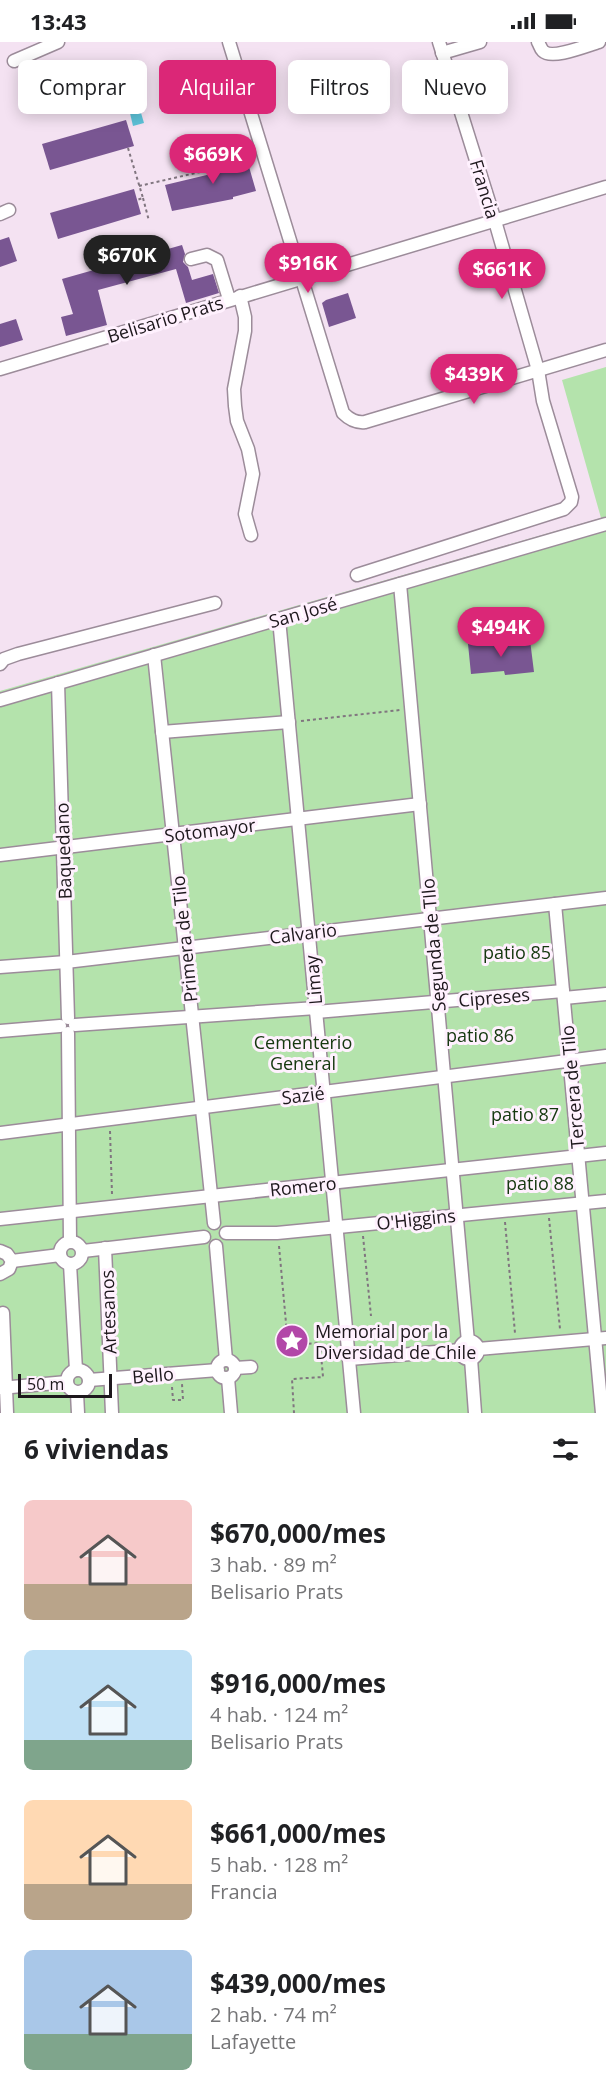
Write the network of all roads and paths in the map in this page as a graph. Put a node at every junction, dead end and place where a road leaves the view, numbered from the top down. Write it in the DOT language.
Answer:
graph roads {
  1 [pos="58,42"];
  2 [pos="230,42"];
  3 [pos="480,42"];
  4 [pos="538,42"];
  5 [pos="599,42"];
  6 [pos="441,47"];
  7 [pos="14,61"];
  8 [pos="128,148"];
  9 [pos="235,164"];
  10 [pos="140,186"];
  11 [pos="606,187"];
  12 [pos="143,198"];
  13 [pos="137,200"];
  14 [pos="149,221"];
  15 [pos="495,221"];
  16 [pos="191,259"];
  17 [pos="303,280"];
  18 [pos="235,298"];
  19 [pos="606,350"];
  20 [pos="0,369"];
  21 [pos="538,370"];
  22 [pos="606,524"];
  23 [pos="250,535"];
  24 [pos="357,575"];
  25 [pos="400,584"];
  26 [pos="215,603"];
  27 [pos="279,619"];
  28 [pos="154,655"];
  29 [pos="0,664"];
  30 [pos="58,683"];
  31 [pos="0,700"];
  32 [pos="411,709"];
  33 [pos="290,722"];
  34 [pos="162,732"];
  35 [pos="420,804"];
  36 [pos="298,819"];
  37 [pos="173,834"];
  38 [pos="63,848"];
  39 [pos="0,855"];
  40 [pos="606,898"];
  41 [pos="555,904"];
  42 [pos="430,918"];
  43 [pos="309,933"];
  44 [pos="184,947"];
  45 [pos="66,962"];
  46 [pos="0,968"];
  47 [pos="606,994"];
  48 [pos="564,995"];
  49 [pos="438,1002"];
  50 [pos="316,1010"];
  51 [pos="192,1017"];
  52 [pos="68,1025"];
  53 [pos="0,1031"];
  54 [pos="606,1056"];
  55 [pos="570,1060"];
  56 [pos="444,1077"];
  57 [pos="324,1092"];
  58 [pos="202,1108"];
  59 [pos="109,1119"];
  60 [pos="69,1123"];
  61 [pos="0,1132"];
  62 [pos="0,1138"];
  63 [pos="606,1153"];
  64 [pos="579,1156"];
  65 [pos="453,1169"];
  66 [pos="332,1183"];
  67 [pos="211,1196"];
  68 [pos="606,1201"];
  69 [pos="583,1203"];
  70 [pos="548,1206"];
  71 [pos="113,1207"];
  72 [pos="504,1210"];
  73 [pos="70,1211"];
  74 [pos="457,1215"];
  75 [pos="0,1219"];
  76 [pos="214,1223"];
  77 [pos="362,1224"];
  78 [pos="336,1227"];
  79 [pos="226,1233"];
  80 [pos="277,1233"];
  81 [pos="204,1237"];
  82 [pos="70,1241"];
  83 [pos="216,1246"];
  84 [pos="105,1248"];
  85 [pos="0,1251"];
  86 [pos="83,1251"];
  87 [pos="65,1259"];
  88 [pos="12,1261"];
  89 [pos="0,1274"];
  90 [pos="3,1313"];
  91 [pos="371,1316"];
  92 [pos="601,1339"];
  93 [pos="561,1342"];
  94 [pos="516,1346"];
  95 [pos="470,1350"];
  96 [pos="349,1359"];
  97 [pos="251,1367"];
  98 [pos="227,1369"];
  99 [pos="76,1370"];
  100 [pos="176,1373"];
  101 [pos="110,1378"];
  102 [pos="89,1380"];
  103 [pos="67,1382"];
  104 [pos="3,1388"];
  105 [pos="77,1393"];
  106 [pos="8,1413"];
  107 [pos="78,1413"];
  108 [pos="112,1413"];
  109 [pos="231,1413"];
  110 [pos="294,1413"];
  111 [pos="354,1413"];
  112 [pos="475,1413"];
  113 [pos="602,1413"];
  1 -- 7 [label="street"];
  2 -- 17 [label="street"];
  3 -- 6 [label="street"];
  4 -- 5 [label="street"];
  6 -- 15 [label="street, Francia"];
  8 -- 10 [label="path"];
  9 -- 10 [label="path"];
  10 -- 12 [label="path"];
  11 -- 15 [label="street, Belisario Prats"];
  12 -- 13 [label="path"];
  12 -- 14 [label="path"];
  15 -- 17 [label="street, Belisario Prats"];
  15 -- 21 [label="street, Francia"];
  16 -- 18 [label="street"];
  17 -- 18 [label="street, Belisario Prats"];
  17 -- 21 [label="street"];
  18 -- 20 [label="street, Belisario Prats"];
  18 -- 23 [label="street"];
  19 -- 21 [label="street"];
  21 -- 24 [label="street, Francia"];
  22 -- 25 [label="street, San José"];
  25 -- 27 [label="street, San José"];
  25 -- 32 [label="street, Segunda de TIlo"];
  26 -- 29 [label="street"];
  27 -- 28 [label="street, San José"];
  27 -- 33 [label="street, Limay"];
  28 -- 30 [label="street, San José"];
  28 -- 34 [label="street, Primera de Tilo"];
  30 -- 31 [label="street, San José"];
  30 -- 38 [label="street, Baquedano"];
  32 -- 33 [label="path"];
  32 -- 35 [label="street, Segunda de TIlo"];
  33 -- 34 [label="street"];
  33 -- 36 [label="street, Limay"];
  34 -- 37 [label="street, Primera de Tilo"];
  35 -- 36 [label="street, Sotomayor"];
  35 -- 42 [label="street, Segunda de TIlo"];
  36 -- 37 [label="street, Sotomayor"];
  36 -- 43 [label="street, Limay"];
  37 -- 38 [label="street, Sotomayor"];
  37 -- 44 [label="street, Primera de Tilo"];
  38 -- 39 [label="street, Sotomayor"];
  38 -- 45 [label="street, Baquedano"];
  40 -- 41 [label="street, Calvario"];
  41 -- 42 [label="street, Calvario"];
  41 -- 48 [label="street, Tercera de Tilo"];
  42 -- 43 [label="street, Calvario"];
  42 -- 49 [label="street, Segunda de TIlo"];
  43 -- 44 [label="street, Calvario"];
  43 -- 50 [label="street, Limay"];
  44 -- 45 [label="street, Calvario"];
  44 -- 51 [label="street, Primera de Tilo"];
  45 -- 46 [label="street, Calvario"];
  45 -- 52 [label="street, Baquedano"];
  47 -- 48 [label="street, Cipreses"];
  48 -- 49 [label="street, Cipreses"];
  48 -- 55 [label="street, Tercera de Tilo"];
  49 -- 50 [label="street, Cipreses"];
  49 -- 56 [label="street, Segunda de TIlo"];
  50 -- 51 [label="street, Cipreses"];
  50 -- 57 [label="street, Limay"];
  51 -- 52 [label="street, Cipreses"];
  51 -- 58 [label="street, Primera de Tilo"];
  52 -- 53 [label="street, Cipreses"];
  52 -- 60 [label="street, Baquedano"];
  54 -- 55 [label="street, Sazié"];
  55 -- 56 [label="street, Sazié"];
  55 -- 64 [label="street, Tercera de Tilo"];
  56 -- 57 [label="street, Sazié"];
  56 -- 65 [label="street, Segunda de TIlo"];
  57 -- 58 [label="street, Sazié"];
  57 -- 66 [label="street, Limay"];
  58 -- 59 [label="street, Sazié"];
  58 -- 67 [label="street, Primera de Tilo"];
  59 -- 60 [label="street, Sazié"];
  59 -- 71 [label="path"];
  60 -- 61 [label="street, Sazié"];
  60 -- 73 [label="street, Baquedano"];
  61 -- 62 [label="street"];
  63 -- 64 [label="street, Romero"];
  64 -- 65 [label="street, Romero"];
  64 -- 69 [label="street, Tercera de Tilo"];
  65 -- 66 [label="street, Romero"];
  65 -- 74 [label="street, Segunda de TIlo"];
  66 -- 67 [label="street, Romero"];
  66 -- 78 [label="street, Limay"];
  67 -- 71 [label="street, Romero"];
  67 -- 76 [label="street, Primera de Tilo"];
  68 -- 69 [label="street, O'Higgins"];
  69 -- 70 [label="street, O'Higgins"];
  69 -- 92 [label="street, Tercera de Tilo"];
  70 -- 72 [label="street, O'Higgins"];
  70 -- 93 [label="path"];
  71 -- 73 [label="street, Romero"];
  72 -- 74 [label="street, O'Higgins"];
  72 -- 94 [label="path"];
  73 -- 75 [label="street, Romero"];
  73 -- 82 [label="street, Baquedano"];
  74 -- 77 [label="street, O'Higgins"];
  74 -- 95 [label="street, Segunda de TIlo"];
  76 -- 79 [label="street"];
  76 -- 81 [label="street"];
  77 -- 78 [label="street, O'Higgins"];
  77 -- 91 [label="path"];
  78 -- 80 [label="street, O'Higgins"];
  78 -- 96 [label="street, Limay"];
  79 -- 80 [label="street, O'Higgins"];
  79 -- 83 [label="street"];
  80 -- 110 [label="path"];
  81 -- 83 [label="street"];
  81 -- 84 [label="street"];
  82 -- 86 [label="street"];
  82 -- 87 [label="street"];
  83 -- 98 [label="street"];
  84 -- 86 [label="street"];
  84 -- 101 [label="street, Artesanos"];
  85 -- 88 [label="street"];
  86 -- 87 [label="street"];
  87 -- 88 [label="street"];
  87 -- 99 [label="street"];
  88 -- 89 [label="street"];
  90 -- 104 [label="street"];
  92 -- 93 [label="street"];
  92 -- 113 [label="street, Tercera de Tilo"];
  93 -- 94 [label="street"];
  94 -- 95 [label="street"];
  95 -- 96 [label="street"];
  95 -- 112 [label="street, Segunda de TIlo"];
  96 -- 111 [label="street, Limay"];
  97 -- 98 [label="street, Bello"];
  98 -- 100 [label="street, Bello"];
  98 -- 109 [label="street"];
  99 -- 102 [label="street"];
  99 -- 103 [label="street"];
  100 -- 100 [label="path"];
  100 -- 101 [label="street, Bello"];
  101 -- 102 [label="street, Bello"];
  101 -- 108 [label="street, Artesanos"];
  102 -- 105 [label="street"];
  103 -- 104 [label="street"];
  103 -- 105 [label="street"];
  104 -- 106 [label="street"];
  105 -- 107 [label="street"];
}
